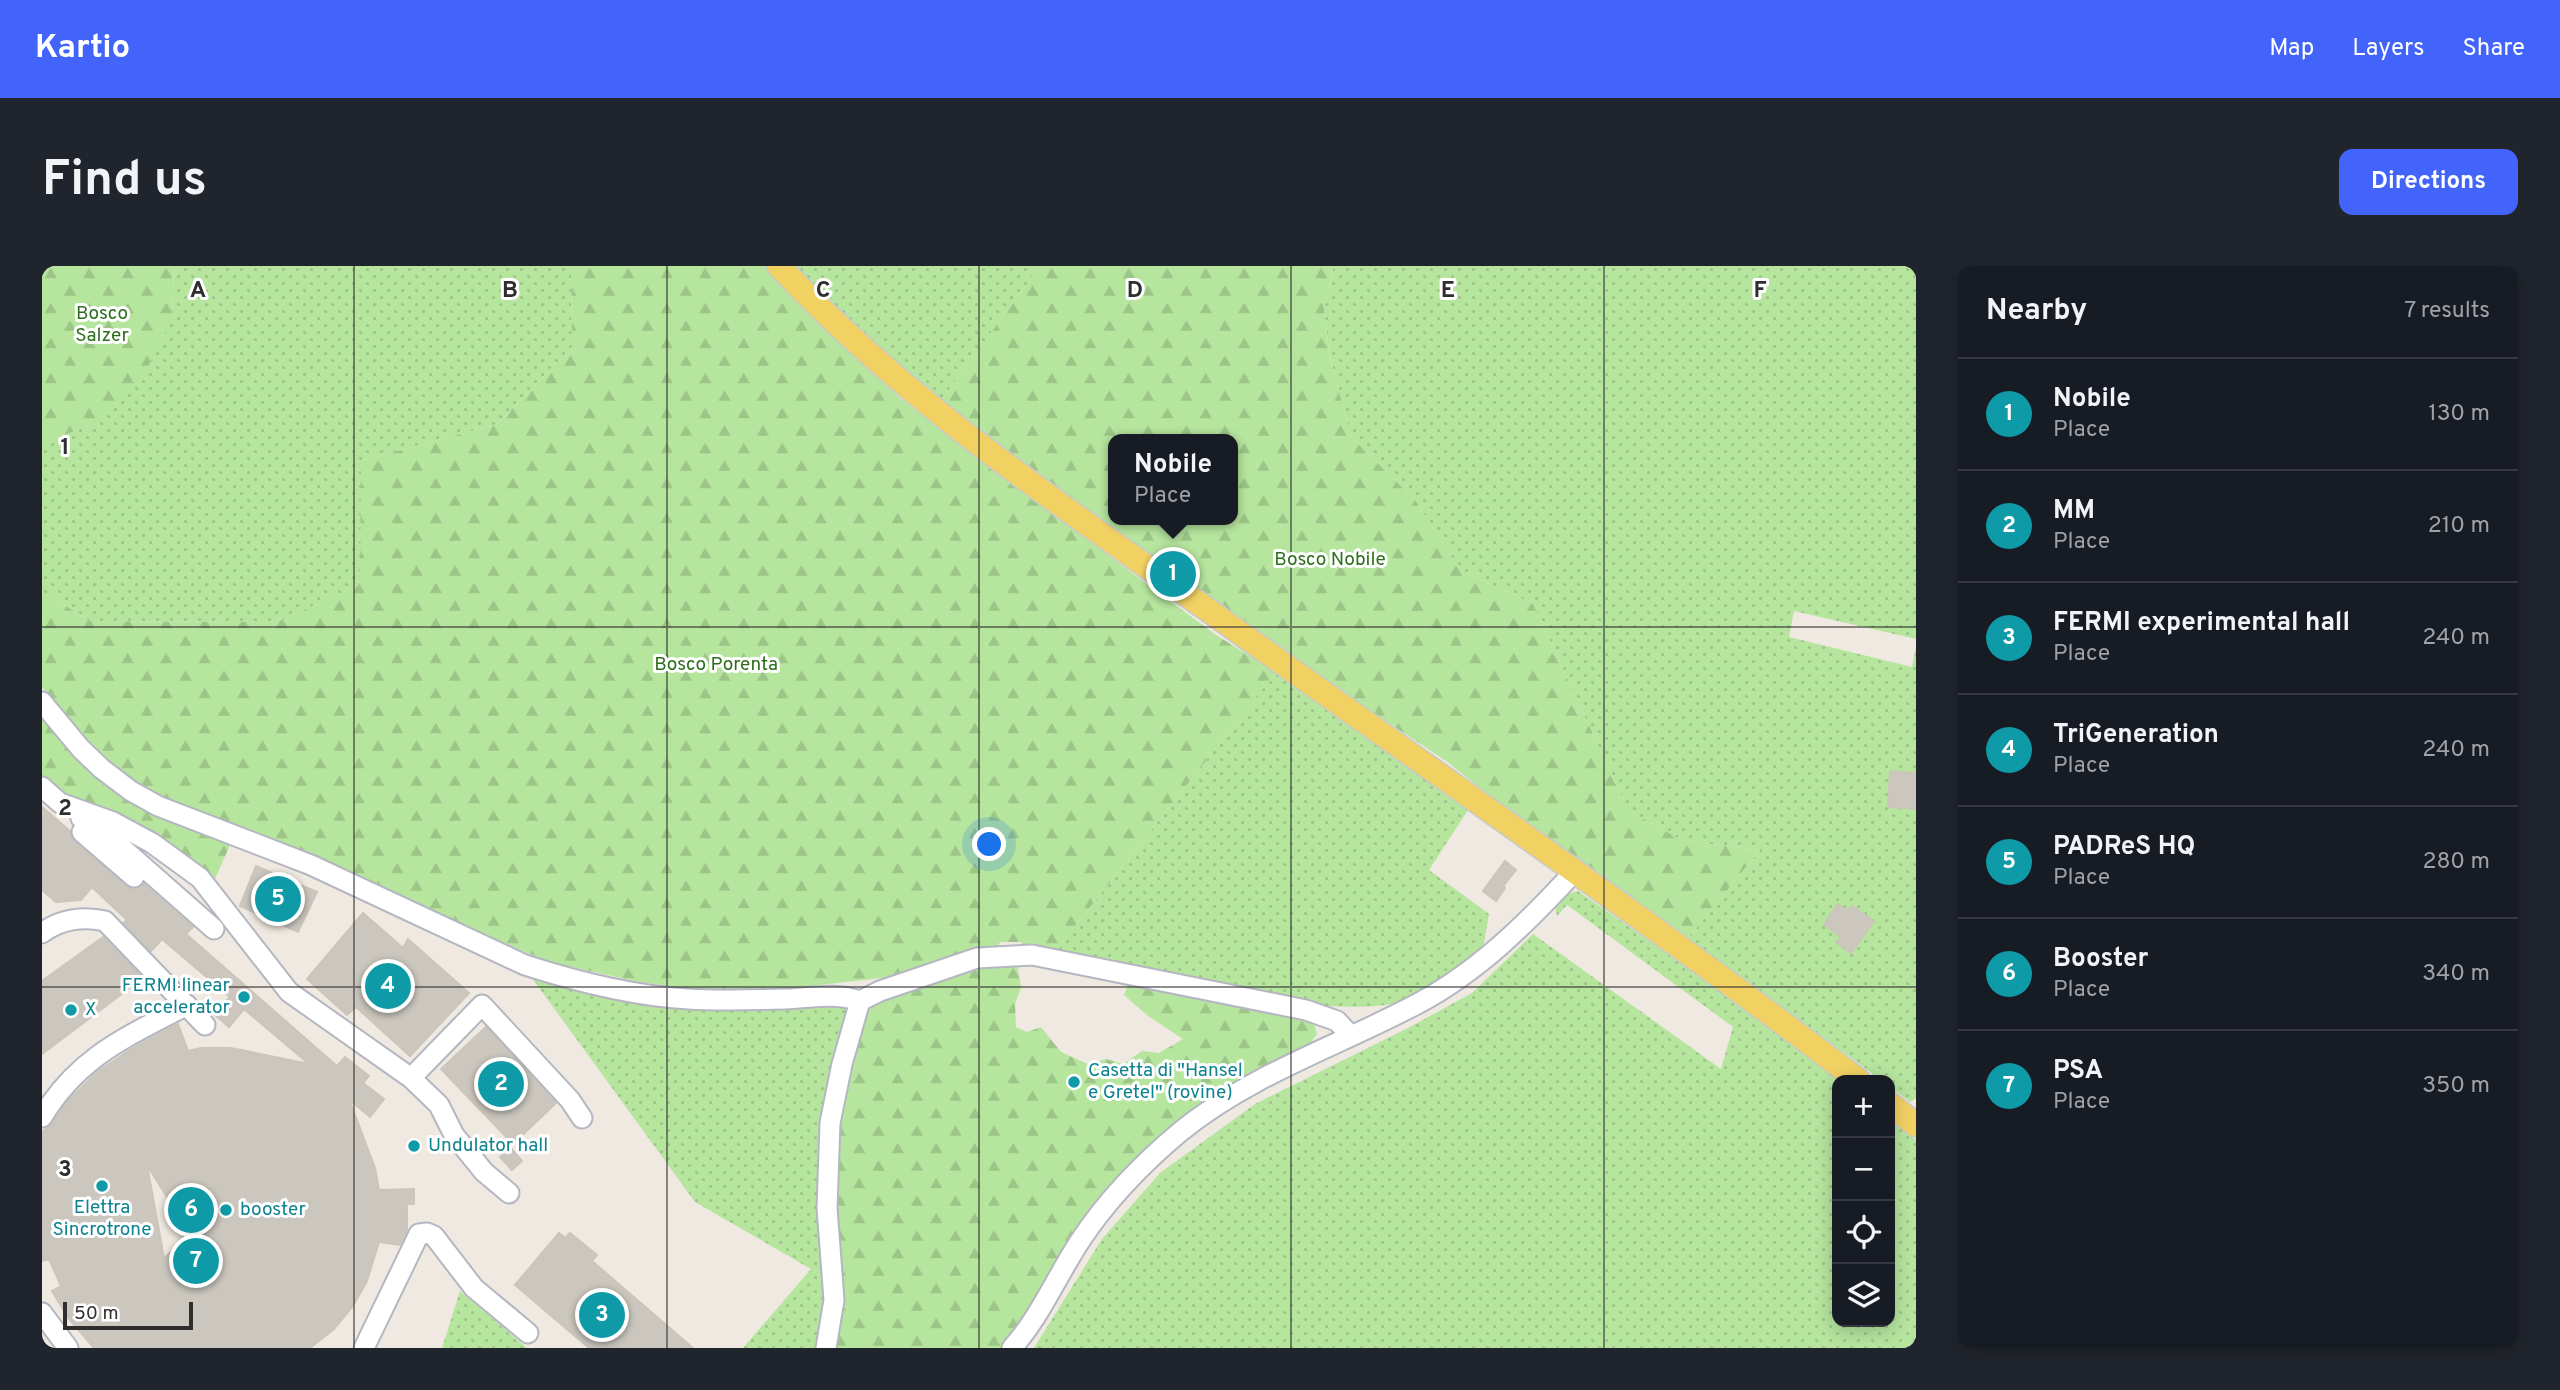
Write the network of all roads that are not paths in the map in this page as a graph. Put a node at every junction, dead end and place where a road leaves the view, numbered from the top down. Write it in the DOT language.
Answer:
graph roads {
  1 [pos="779,266"];
  2 [pos="42,702"];
  3 [pos="42,787"];
  4 [pos="60,803"];
  5 [pos="1574,872"];
  6 [pos="134,877"];
  7 [pos="214,929"];
  8 [pos="42,933"];
  9 [pos="860,1001"];
  10 [pos="187,1005"];
  11 [pos="205,1024"];
  12 [pos="1352,1036"];
  13 [pos="1851,1075"];
  14 [pos="411,1078"];
  15 [pos="1895,1108"];
  16 [pos="42,1117"];
  17 [pos="582,1118"];
  18 [pos="1916,1125"];
  19 [pos="509,1194"];
  20 [pos="42,1313"];
  21 [pos="528,1333"];
  22 [pos="68,1348"];
  23 [pos="364,1348"];
  24 [pos="827,1348"];
  25 [pos="1012,1348"];
  1 -- 5 [label="main road"];
  2 -- 9 [label="street"];
  3 -- 4 [label="street"];
  4 -- 6 [label="street"];
  4 -- 7 [label="street"];
  4 -- 14 [label="street"];
  5 -- 12 [label="street"];
  5 -- 13 [label="main road"];
  8 -- 10 [label="street"];
  9 -- 12 [label="street"];
  9 -- 24 [label="street"];
  10 -- 11 [label="street"];
  10 -- 16 [label="street"];
  12 -- 25 [label="street"];
  14 -- 17 [label="street"];
  14 -- 19 [label="street"];
  15 -- 18 [label="main road"];
  20 -- 22 [label="street"];
  21 -- 23 [label="street"];
}
